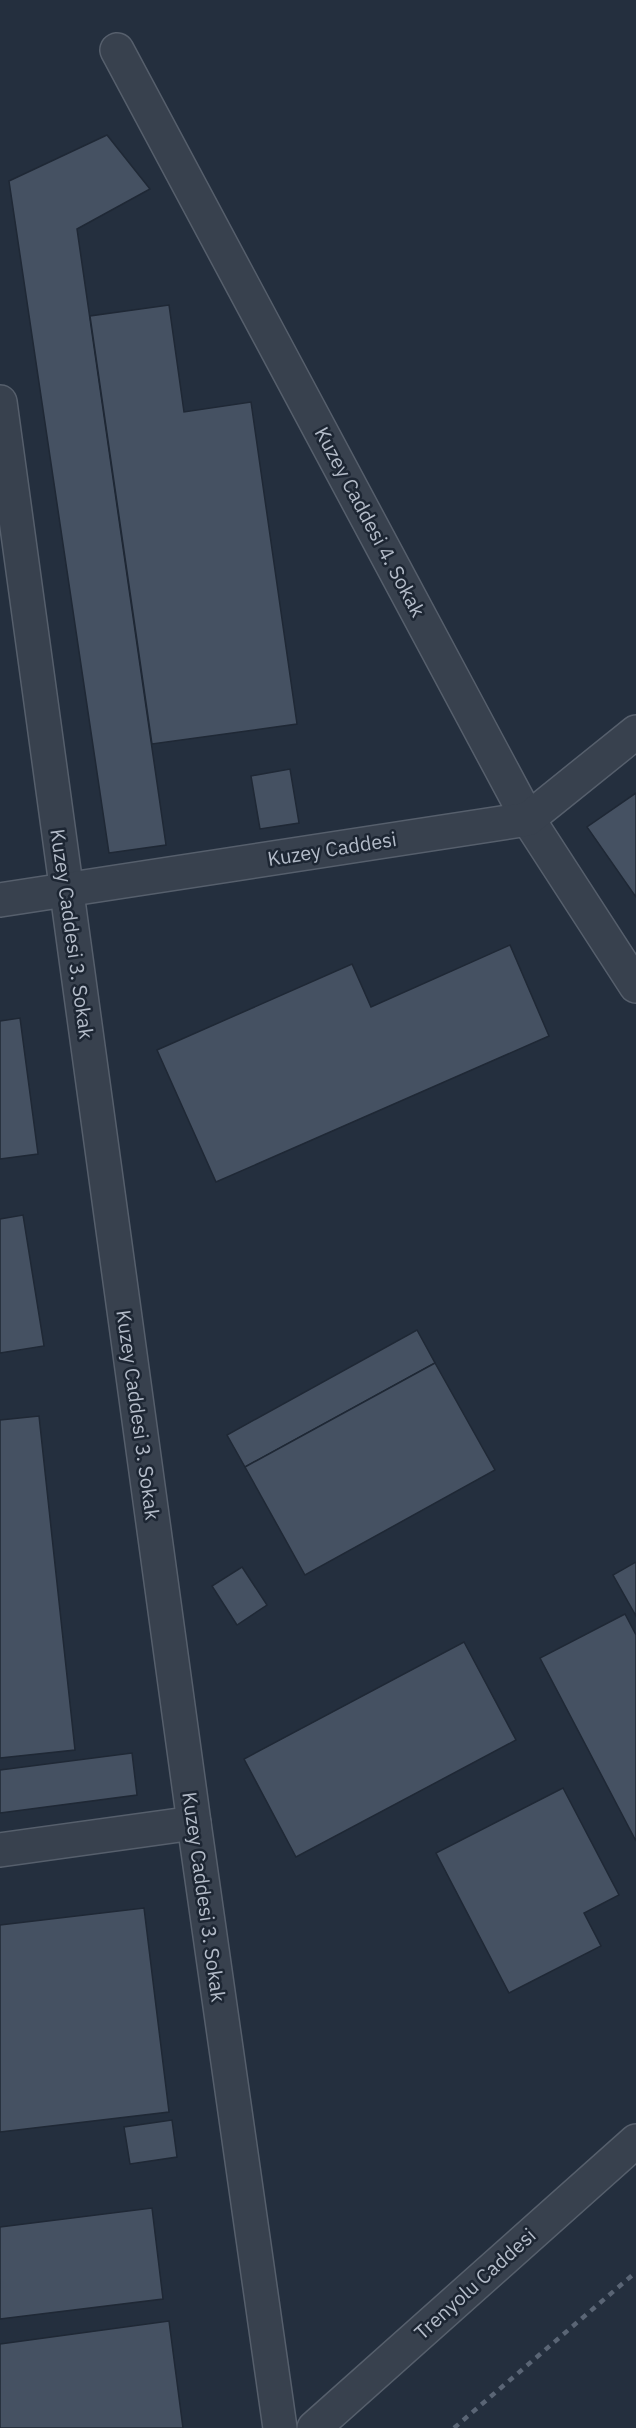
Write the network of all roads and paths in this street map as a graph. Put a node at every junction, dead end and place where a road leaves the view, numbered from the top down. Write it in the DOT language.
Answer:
graph roads {
  1 [pos="117,50"];
  2 [pos="0,402"];
  3 [pos="636,732"];
  4 [pos="528,819"];
  5 [pos="66,891"];
  6 [pos="0,900"];
  7 [pos="636,986"];
  8 [pos="194,1823"];
  9 [pos="0,1850"];
  10 [pos="636,2141"];
  11 [pos="280,2428"];
  12 [pos="314,2428"];
  1 -- 4 [label="street, Kuzey Caddesi 4. Sokak"];
  2 -- 5 [label="street, Kuzey Caddesi 3. Sokak"];
  3 -- 4 [label="street, Kuzey Caddesi"];
  4 -- 5 [label="street, Kuzey Caddesi"];
  4 -- 7 [label="street, Kuzey Caddesi 4. Sokak"];
  5 -- 6 [label="street, Kuzey Caddesi"];
  5 -- 8 [label="street, Kuzey Caddesi 3. Sokak"];
  8 -- 9 [label="street"];
  8 -- 11 [label="street, Kuzey Caddesi 3. Sokak"];
  10 -- 12 [label="street, Trenyolu Caddesi"];
}
